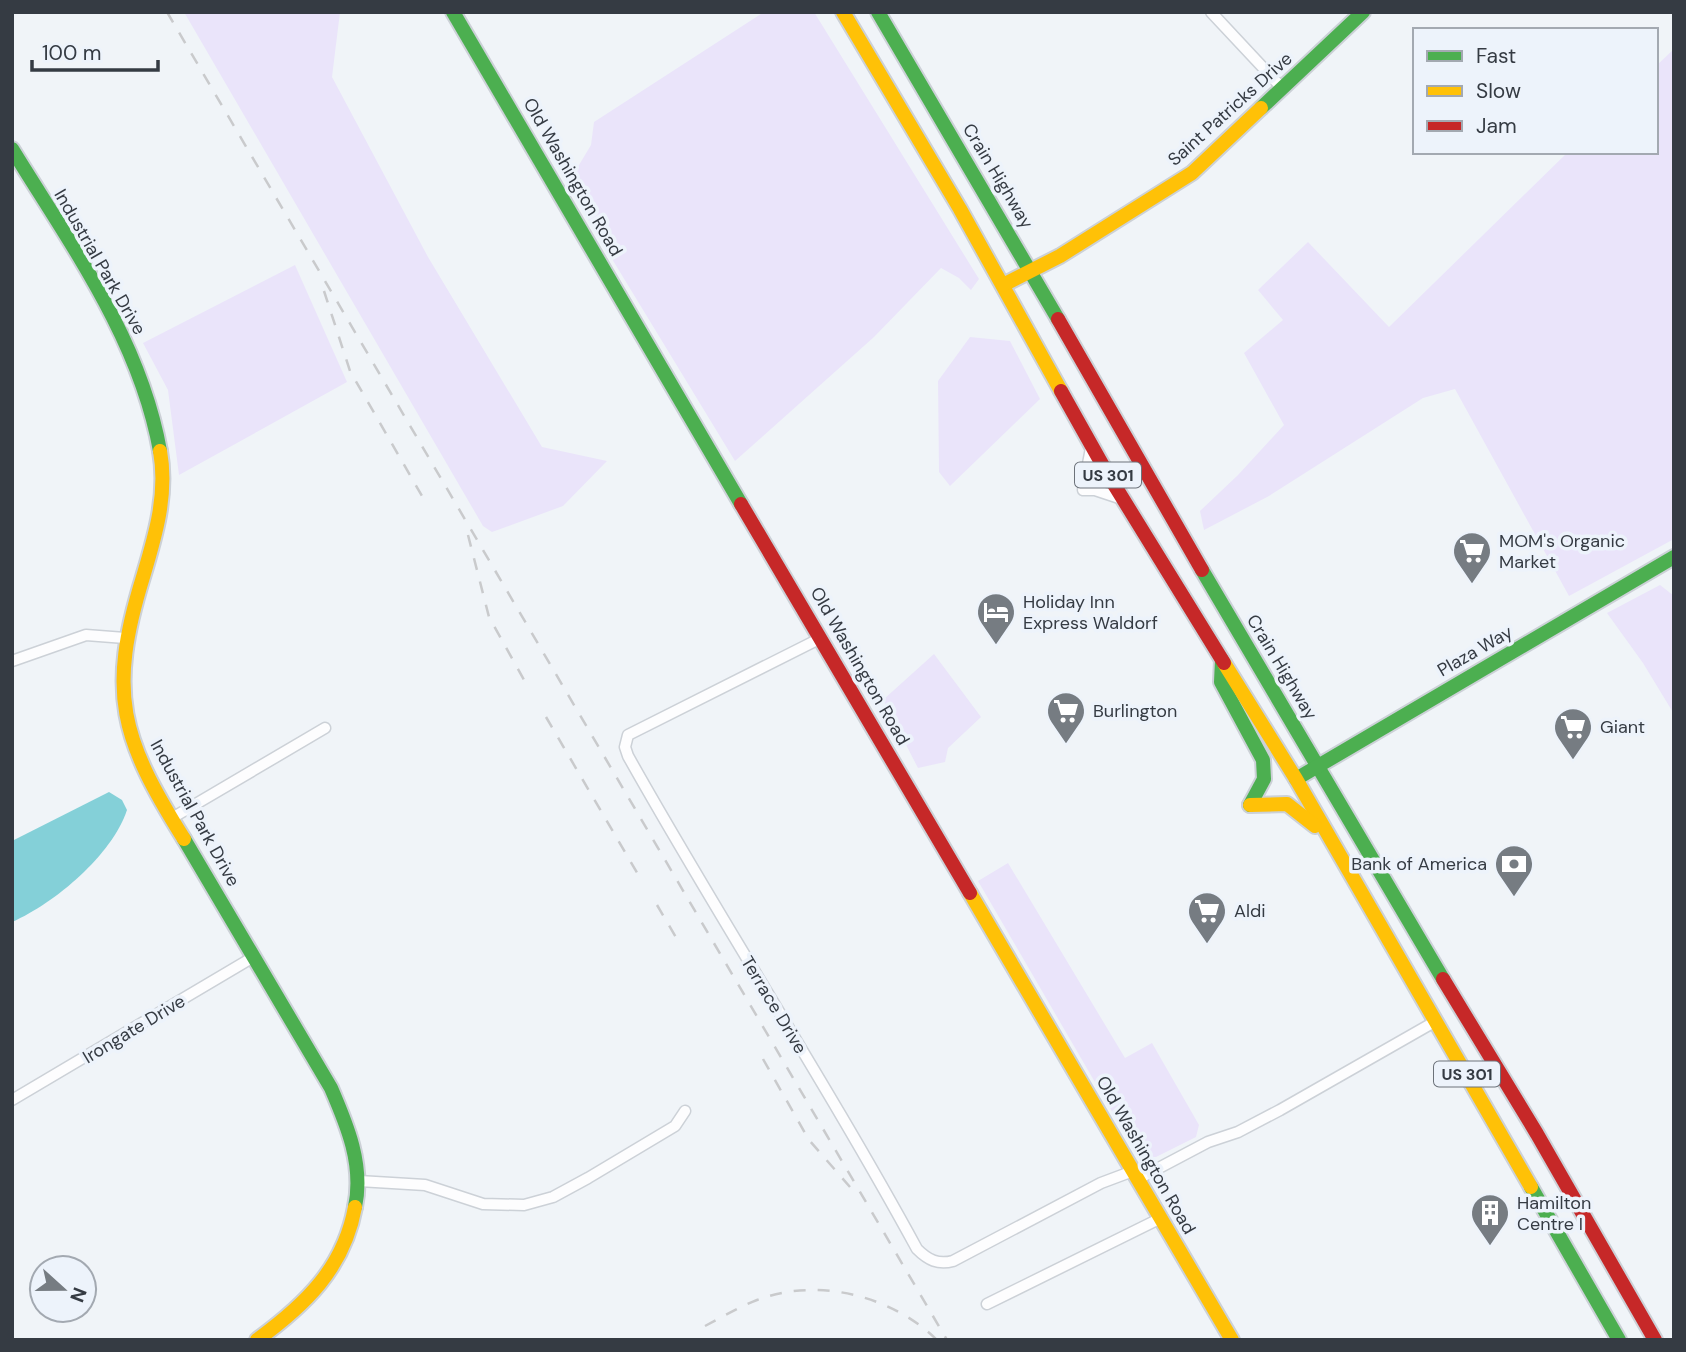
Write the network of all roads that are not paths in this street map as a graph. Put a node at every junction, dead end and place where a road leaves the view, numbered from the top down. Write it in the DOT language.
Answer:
graph roads {
  1 [pos="453,12"];
  2 [pos="843,12"];
  3 [pos="878,12"];
  4 [pos="1211,12"];
  5 [pos="1363,12"];
  6 [pos="1282,88"];
  7 [pos="12,149"];
  8 [pos="1030,270"];
  9 [pos="1003,285"];
  10 [pos="1092,444"];
  11 [pos="1124,500"];
  12 [pos="1674,557"];
  13 [pos="125,638"];
  14 [pos="821,638"];
  15 [pos="1222,660"];
  16 [pos="12,661"];
  17 [pos="326,728"];
  18 [pos="1319,766"];
  19 [pos="1296,779"];
  20 [pos="173,818"];
  21 [pos="1325,832"];
  22 [pos="255,956"];
  23 [pos="1436,1021"];
  24 [pos="12,1100"];
  25 [pos="684,1111"];
  26 [pos="1136,1175"];
  27 [pos="359,1181"];
  28 [pos="1161,1218"];
  29 [pos="987,1304"];
  30 [pos="257,1340"];
  31 [pos="1232,1340"];
  32 [pos="1619,1340"];
  33 [pos="1655,1340"];
  1 -- 14 [label="main road, Old Washington Road"];
  2 -- 9 [label="main road, US 301"];
  3 -- 8 [label="main road, Crain Highway / US 301"];
  4 -- 6 [label="street"];
  5 -- 6 [label="main road, Saint Patricks Drive"];
  6 -- 8 [label="main road, Saint Patricks Drive"];
  7 -- 13 [label="main road, Industrial Park Drive"];
  8 -- 9 [label="main road, Saint Patricks Drive"];
  8 -- 18 [label="main road, Crain Highway / US 301"];
  9 -- 10 [label="main road, US 301"];
  10 -- 11 [label="main road, US 301"];
  10 -- 11 [label="street"];
  11 -- 15 [label="main road, US 301"];
  12 -- 18 [label="main road, Plaza Way"];
  13 -- 16 [label="street"];
  13 -- 20 [label="main road, Industrial Park Drive"];
  14 -- 26 [label="main road, Old Washington Road"];
  14 -- 26 [label="street, Terrace Drive"];
  15 -- 19 [label="main road, US 301"];
  15 -- 21 [label="main road"];
  17 -- 20 [label="street"];
  18 -- 19 [label="main road, Plaza Way"];
  18 -- 33 [label="main road, Crain Highway / US 301"];
  19 -- 21 [label="main road, US 301"];
  20 -- 22 [label="main road, Industrial Park Drive"];
  21 -- 23 [label="main road, US 301"];
  22 -- 24 [label="street, Irongate Drive"];
  22 -- 27 [label="main road, Industrial Park Drive"];
  23 -- 26 [label="street"];
  23 -- 32 [label="main road, US 301"];
  25 -- 27 [label="street"];
  26 -- 28 [label="main road, Old Washington Road"];
  27 -- 30 [label="main road, Industrial Park Drive"];
  28 -- 29 [label="street"];
  28 -- 31 [label="main road, Old Washington Road"];
}
